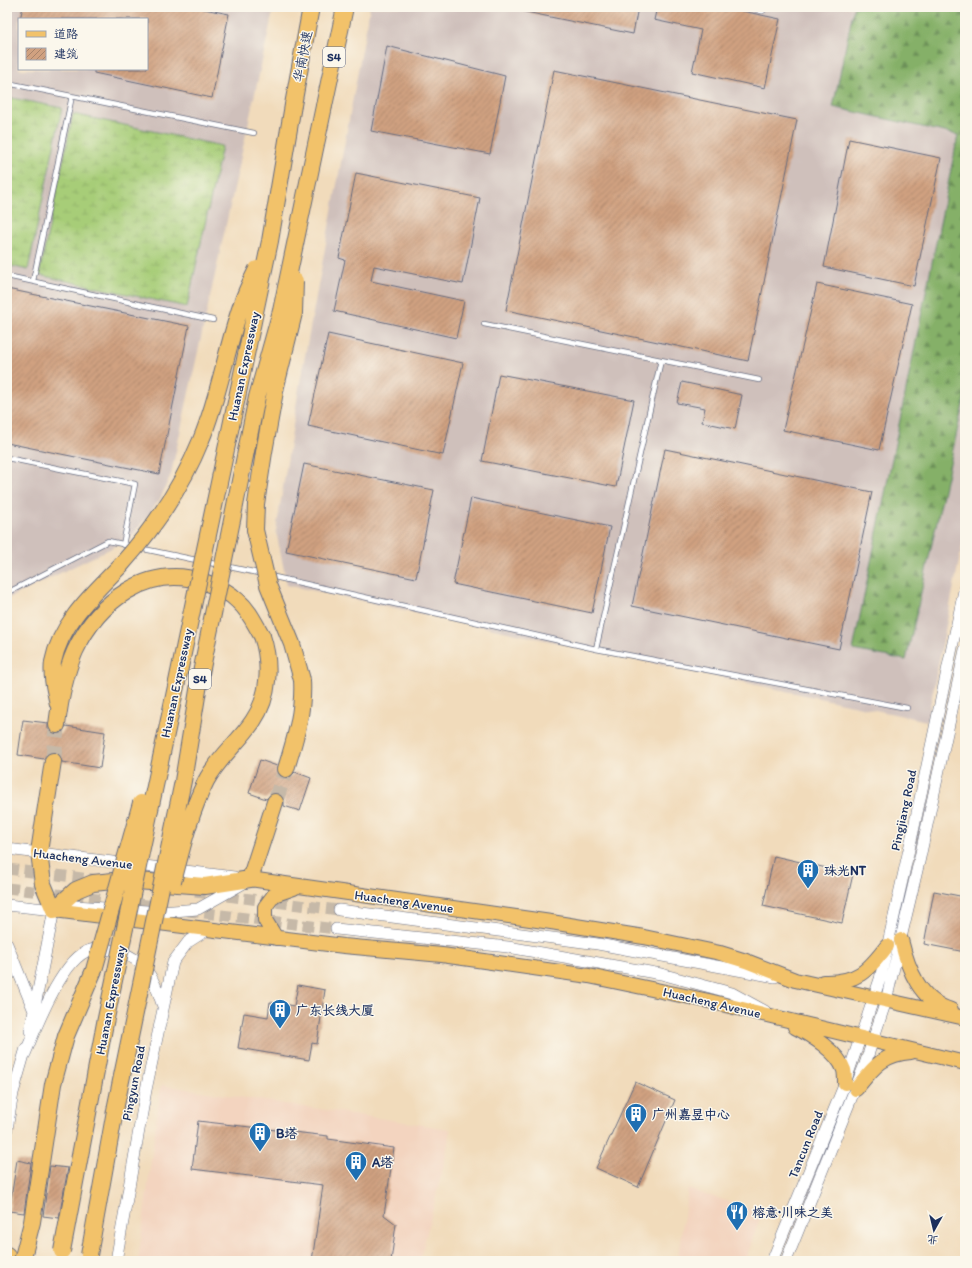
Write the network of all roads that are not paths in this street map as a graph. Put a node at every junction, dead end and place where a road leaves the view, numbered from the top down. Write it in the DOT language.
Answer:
graph roads {
  1 [pos="311,7"];
  2 [pos="345,7"];
  3 [pos="7,83"];
  4 [pos="72,96"];
  5 [pos="254,133"];
  6 [pos="298,234"];
  7 [pos="270,241"];
  8 [pos="7,276"];
  9 [pos="33,281"];
  10 [pos="213,320"];
  11 [pos="484,324"];
  12 [pos="661,360"];
  13 [pos="760,380"];
  14 [pos="7,458"];
  15 [pos="123,545"];
  16 [pos="965,586"];
  17 [pos="7,593"];
  18 [pos="596,649"];
  19 [pos="965,654"];
  20 [pos="172,704"];
  21 [pos="907,708"];
  22 [pos="53,761"];
  23 [pos="286,769"];
  24 [pos="275,802"];
  25 [pos="7,848"];
  26 [pos="39,852"];
  27 [pos="250,879"];
  28 [pos="298,887"];
  29 [pos="7,905"];
  30 [pos="54,910"];
  31 [pos="339,910"];
  32 [pos="210,928"];
  33 [pos="336,929"];
  34 [pos="276,938"];
  35 [pos="901,940"];
  36 [pos="7,944"];
  37 [pos="888,946"];
  38 [pos="146,957"];
  39 [pos="795,980"];
  40 [pos="880,1000"];
  41 [pos="162,1007"];
  42 [pos="34,1011"];
  43 [pos="965,1015"];
  44 [pos="775,1017"];
  45 [pos="965,1018"];
  46 [pos="868,1039"];
  47 [pos="919,1051"];
  48 [pos="25,1054"];
  49 [pos="965,1063"];
  50 [pos="850,1086"];
  51 [pos="7,1129"];
  52 [pos="7,1255"];
  53 [pos="62,1256"];
  54 [pos="89,1259"];
  55 [pos="9,1261"];
  56 [pos="22,1261"];
  57 [pos="116,1261"];
  58 [pos="772,1261"];
  59 [pos="786,1261"];
  1 -- 7 [label="highway, Huanan Expressway / S4, bridge"];
  2 -- 6 [label="highway, Huanan Expressway / S4, bridge"];
  3 -- 4 [label="lane"];
  4 -- 5 [label="lane"];
  4 -- 9 [label="lane"];
  6 -- 23 [label="highway, bridge"];
  6 -- 38 [label="highway, Huanan Expressway / S4, bridge"];
  7 -- 20 [label="highway, Huanan Expressway / S4, bridge"];
  7 -- 38 [label="highway, bridge"];
  8 -- 9 [label="lane"];
  9 -- 10 [label="lane"];
  11 -- 12 [label="lane"];
  12 -- 13 [label="lane"];
  12 -- 18 [label="lane"];
  14 -- 15 [label="lane"];
  15 -- 17 [label="lane"];
  15 -- 18 [label="lane"];
  16 -- 37 [label="street, Pingjiang Road"];
  18 -- 21 [label="lane"];
  19 -- 35 [label="street, Pingjiang Road"];
  20 -- 53 [label="highway, Huanan Expressway / S4, bridge"];
  20 -- 56 [label="highway, bridge"];
  22 -- 26 [label="highway"];
  24 -- 27 [label="highway"];
  25 -- 26 [label="street, Huacheng Avenue"];
  26 -- 27 [label="street, Huacheng Avenue"];
  26 -- 30 [label="highway"];
  27 -- 28 [label="main road, Huacheng Avenue"];
  27 -- 30 [label="street"];
  27 -- 30 [label="highway"];
  28 -- 34 [label="main road"];
  28 -- 39 [label="main road, Huacheng Avenue"];
  29 -- 30 [label="street, Huacheng Avenue"];
  30 -- 32 [label="main road, Huacheng Avenue"];
  30 -- 42 [label="street"];
  31 -- 39 [label="street, Huacheng Avenue"];
  32 -- 34 [label="main road, Huacheng Avenue"];
  32 -- 41 [label="street, Pingyun Road"];
  33 -- 44 [label="street, Huacheng Avenue"];
  34 -- 44 [label="main road, Huacheng Avenue"];
  35 -- 40 [label="street, Pingjiang Road"];
  35 -- 43 [label="main road"];
  36 -- 42 [label="street"];
  37 -- 39 [label="main road"];
  37 -- 40 [label="street, Pingjiang Road"];
  38 -- 54 [label="highway, Huanan Expressway / S4, bridge"];
  39 -- 40 [label="main road, Huacheng Avenue"];
  40 -- 45 [label="main road, Huacheng Avenue"];
  40 -- 46 [label="street, Pingjiang Road"];
  41 -- 48 [label="street"];
  41 -- 57 [label="street, Pingyun Road"];
  42 -- 48 [label="street"];
  44 -- 46 [label="main road, Huacheng Avenue"];
  44 -- 50 [label="main road"];
  46 -- 47 [label="main road, Huacheng Avenue"];
  46 -- 50 [label="street, Tancun Road"];
  47 -- 49 [label="main road, Huacheng Avenue"];
  47 -- 50 [label="main road"];
  48 -- 51 [label="street"];
  50 -- 58 [label="street, Tancun Road"];
  50 -- 59 [label="street, Tancun Road"];
  52 -- 55 [label="highway"];
}
